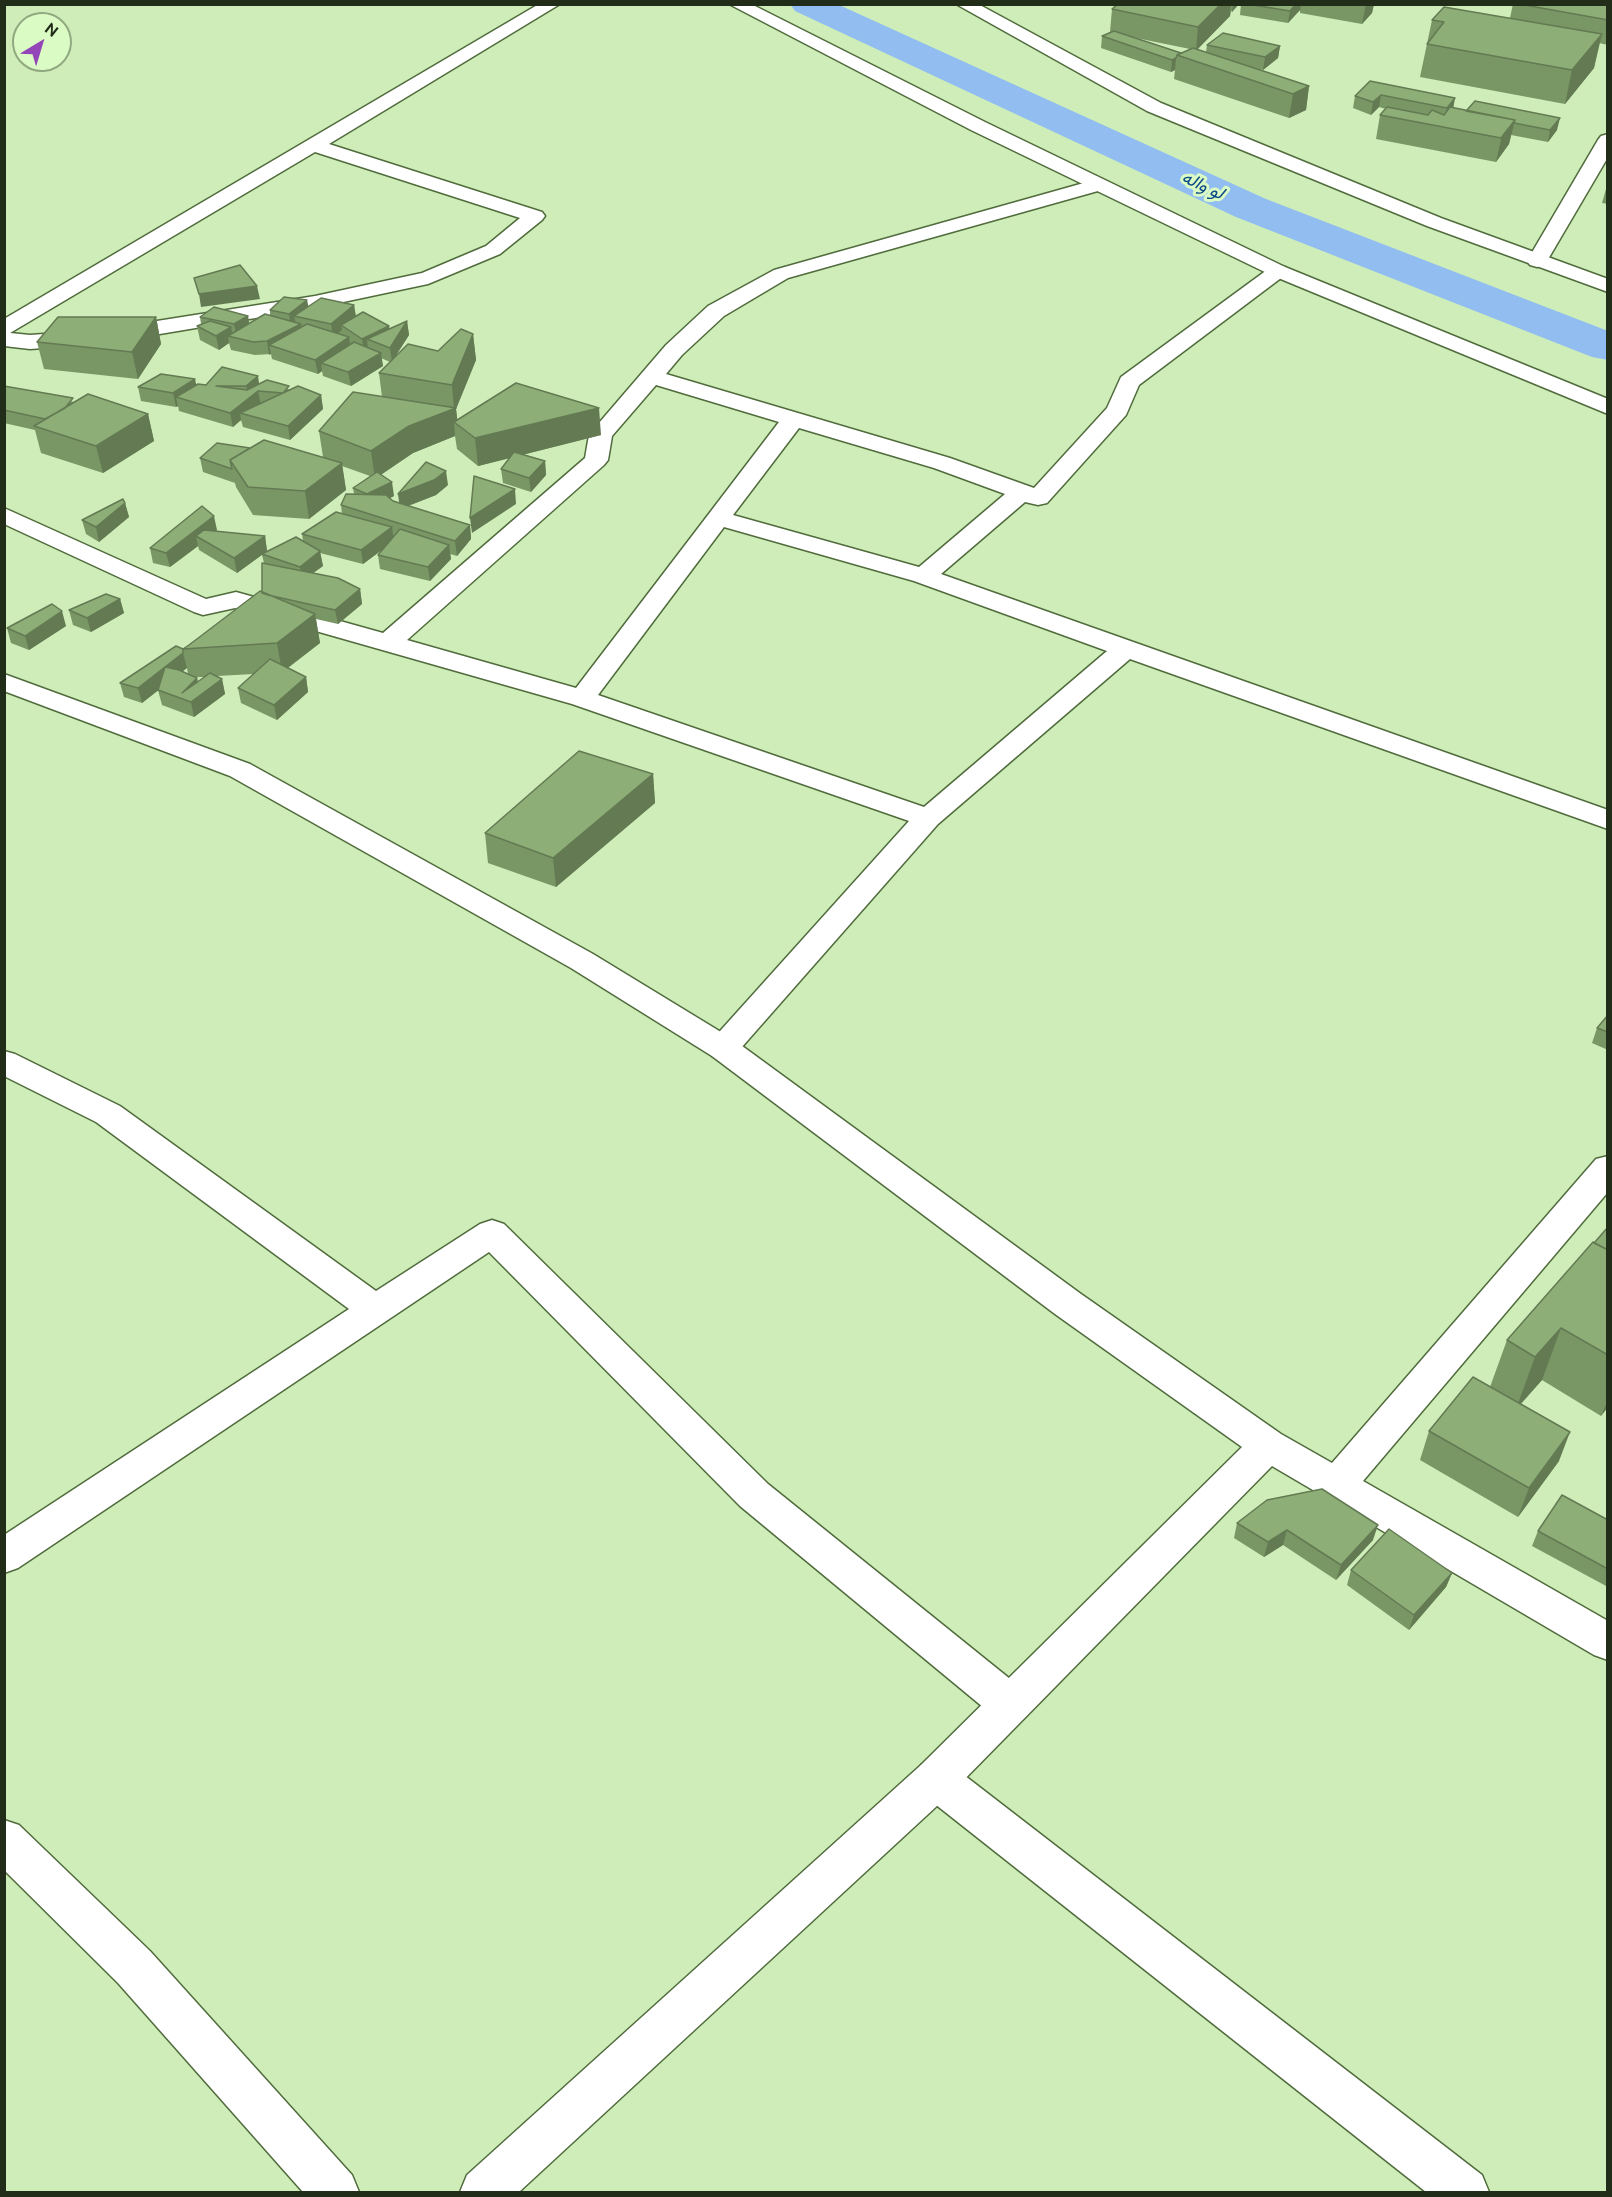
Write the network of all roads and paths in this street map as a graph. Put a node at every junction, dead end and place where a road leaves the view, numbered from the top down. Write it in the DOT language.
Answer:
graph roads {
  1 [pos="552,4"];
  2 [pos="737,4"];
  3 [pos="966,5"];
  4 [pos="1608,141"];
  5 [pos="315,146"];
  6 [pos="1098,185"];
  7 [pos="1537,261"];
  8 [pos="1278,271"];
  9 [pos="1608,286"];
  10 [pos="4,328"];
  11 [pos="4,339"];
  12 [pos="652,377"];
  13 [pos="1608,406"];
  14 [pos="794,418"];
  15 [pos="1022,492"];
  16 [pos="4,515"];
  17 [pos="718,518"];
  18 [pos="923,576"];
  19 [pos="388,643"];
  20 [pos="1126,648"];
  21 [pos="4,682"];
  22 [pos="582,698"];
  23 [pos="928,818"];
  24 [pos="1608,820"];
  25 [pos="723,1048"];
  26 [pos="4,1062"];
  27 [pos="1608,1168"];
  28 [pos="376,1310"];
  29 [pos="1268,1445"];
  30 [pos="1337,1484"];
  31 [pos="4,1556"];
  32 [pos="1608,1642"];
  33 [pos="1010,1704"];
  34 [pos="936,1779"];
  35 [pos="4,1840"];
  36 [pos="335,2193"];
  37 [pos="484,2193"];
  38 [pos="1465,2193"];
  1 -- 5 [label="street"];
  2 -- 6 [label="street"];
  3 -- 7 [label="street"];
  4 -- 7 [label="street"];
  5 -- 10 [label="street"];
  5 -- 11 [label="street"];
  6 -- 8 [label="street"];
  6 -- 12 [label="street"];
  7 -- 9 [label="street"];
  8 -- 13 [label="street"];
  8 -- 15 [label="street"];
  12 -- 14 [label="street"];
  12 -- 19 [label="street"];
  14 -- 15 [label="street"];
  14 -- 17 [label="street"];
  15 -- 18 [label="street"];
  16 -- 19 [label="street"];
  17 -- 18 [label="street"];
  17 -- 22 [label="street"];
  18 -- 20 [label="street"];
  19 -- 22 [label="street"];
  20 -- 23 [label="street"];
  20 -- 24 [label="street"];
  21 -- 25 [label="street"];
  22 -- 23 [label="street"];
  23 -- 25 [label="street"];
  25 -- 29 [label="street"];
  26 -- 28 [label="street"];
  27 -- 30 [label="street"];
  28 -- 31 [label="street"];
  28 -- 33 [label="street"];
  29 -- 30 [label="street"];
  29 -- 33 [label="street"];
  30 -- 32 [label="street"];
  33 -- 34 [label="street"];
  34 -- 37 [label="street"];
  34 -- 38 [label="street"];
  35 -- 36 [label="street"];
}
